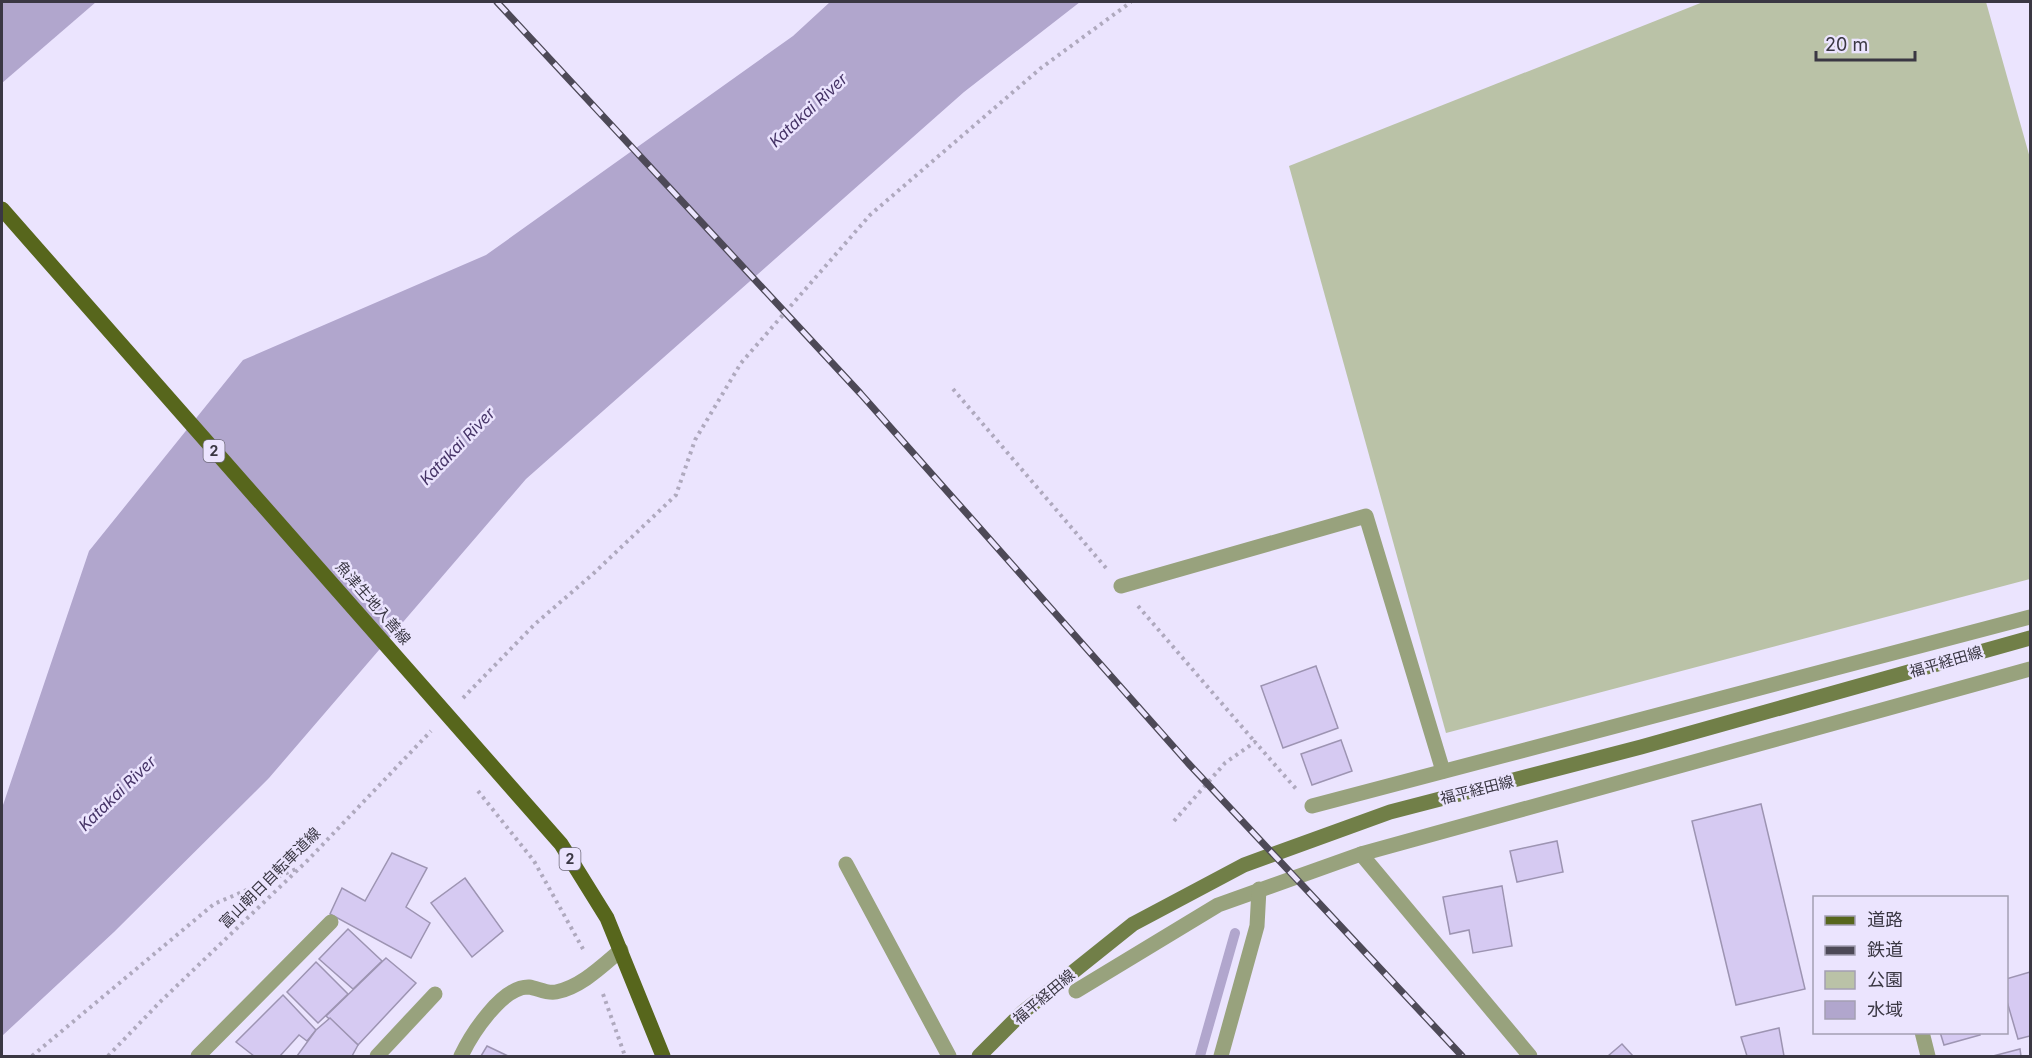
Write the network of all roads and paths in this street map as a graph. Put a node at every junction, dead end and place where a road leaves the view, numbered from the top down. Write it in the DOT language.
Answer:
graph roads {
  1 [pos="1131,2"];
  2 [pos="2,209"];
  3 [pos="1121,586"];
  4 [pos="2031,616"];
  5 [pos="2031,638"];
  6 [pos="2031,669"];
  7 [pos="447,714"];
  8 [pos="431,731"];
  9 [pos="438,740"];
  10 [pos="1443,771"];
  11 [pos="475,787"];
  12 [pos="1312,806"];
  13 [pos="1174,821"];
  14 [pos="1361,854"];
  15 [pos="846,864"];
  16 [pos="300,868"];
  17 [pos="1259,888"];
  18 [pos="331,922"];
  19 [pos="621,950"];
  20 [pos="595,971"];
  21 [pos="1076,991"];
  22 [pos="435,994"];
  23 [pos="1922,1034"];
  24 [pos="203,1055"];
  25 [pos="32,1056"];
  26 [pos="108,1056"];
  27 [pos="377,1056"];
  28 [pos="461,1056"];
  29 [pos="625,1056"];
  30 [pos="663,1056"];
  31 [pos="949,1056"];
  32 [pos="979,1056"];
  33 [pos="1221,1056"];
  34 [pos="1530,1056"];
  35 [pos="1928,1056"];
  1 -- 7 [label="path, 富山朝日自転車道線"];
  2 -- 7 [label="main road, 魚津生地入善線 / 2"];
  3 -- 10 [label="street"];
  4 -- 10 [label="street"];
  5 -- 32 [label="main road, 福平経田線"];
  6 -- 14 [label="street"];
  7 -- 8 [label="path, 富山朝日自転車道線"];
  7 -- 19 [label="main road, 魚津生地入善線 / 2"];
  8 -- 9 [label="path"];
  8 -- 16 [label="path, 富山朝日自転車道線"];
  10 -- 12 [label="street"];
  11 -- 20 [label="path"];
  12 -- 13 [label="path"];
  14 -- 17 [label="street"];
  14 -- 34 [label="street"];
  15 -- 31 [label="street"];
  16 -- 25 [label="path"];
  16 -- 26 [label="path, 富山朝日自転車道線"];
  17 -- 21 [label="street"];
  17 -- 33 [label="street"];
  18 -- 24 [label="street"];
  19 -- 20 [label="street"];
  19 -- 30 [label="main road, 魚津生地入善線 / 2"];
  20 -- 28 [label="street"];
  20 -- 29 [label="path"];
  22 -- 27 [label="street"];
  23 -- 35 [label="street"];
}
